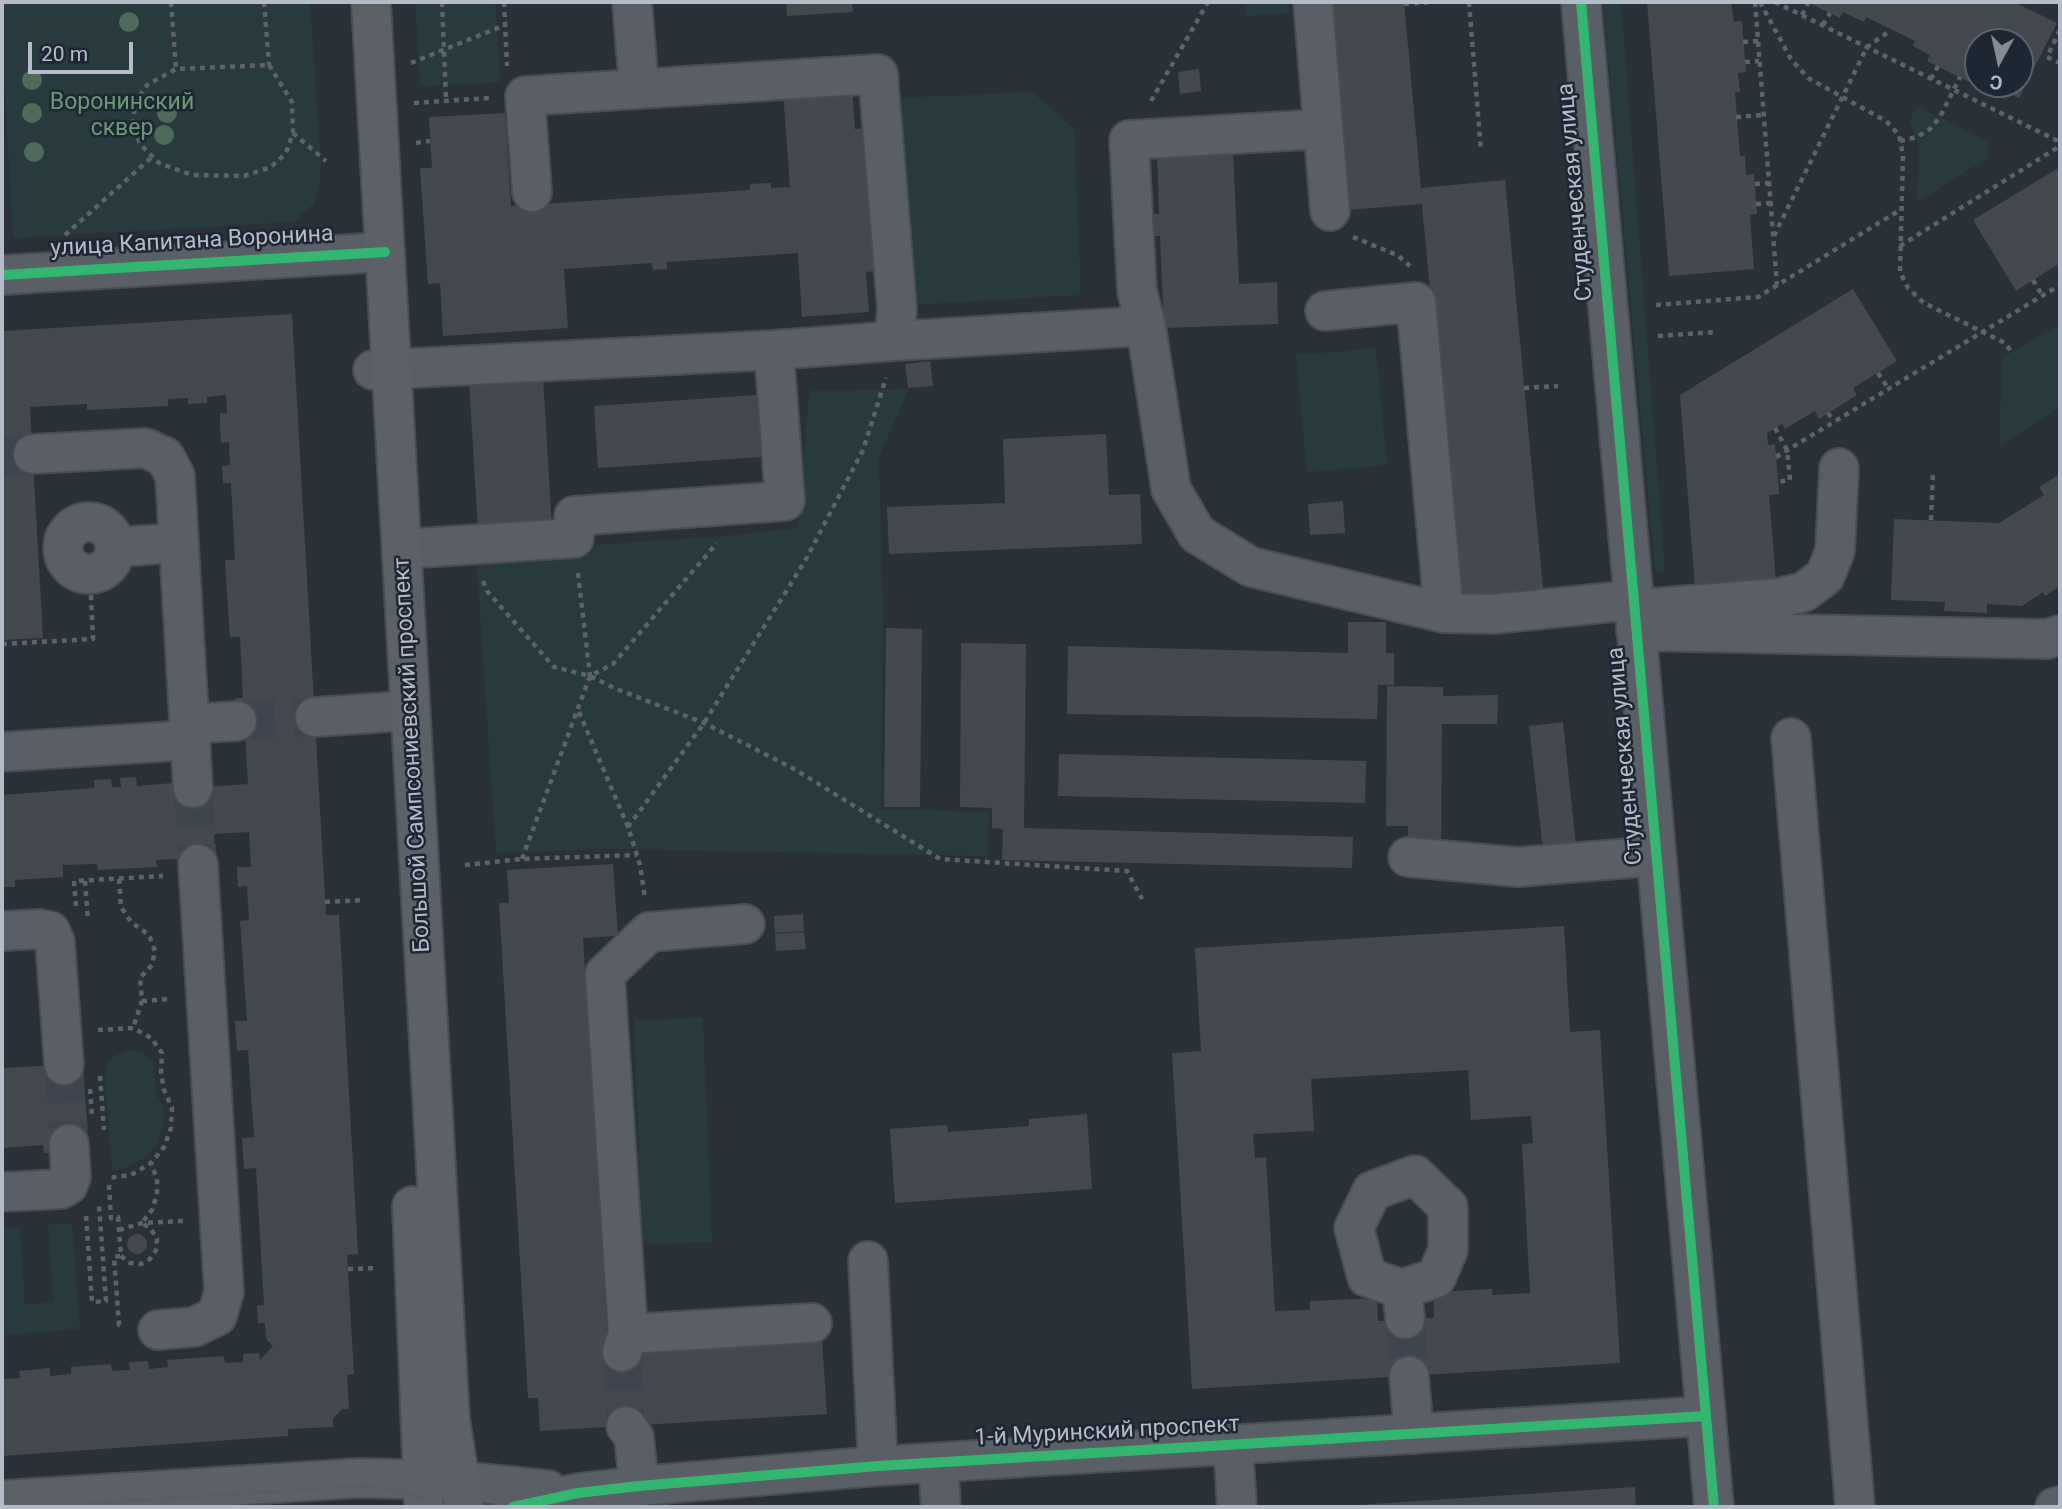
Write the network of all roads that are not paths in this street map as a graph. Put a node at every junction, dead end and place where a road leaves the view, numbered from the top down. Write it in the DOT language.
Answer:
graph roads {
  1 [pos="350,2"];
  2 [pos="371,2"];
  3 [pos="632,2"];
  4 [pos="1313,2"];
  5 [pos="1581,2"];
  6 [pos="639,88"];
  7 [pos="1322,129"];
  8 [pos="532,192"];
  9 [pos="1330,211"];
  10 [pos="375,252"];
  11 [pos="2,275"];
  12 [pos="1325,311"];
  13 [pos="1146,326"];
  14 [pos="894,341"];
  15 [pos="774,350"];
  16 [pos="382,370"];
  17 [pos="33,454"];
  18 [pos="1839,468"];
  19 [pos="179,543"];
  20 [pos="402,549"];
  21 [pos="90,575"];
  22 [pos="1444,613"];
  23 [pos="1634,613"];
  24 [pos="2060,635"];
  25 [pos="389,712"];
  26 [pos="315,717"];
  27 [pos="237,721"];
  28 [pos="190,732"];
  29 [pos="1791,738"];
  30 [pos="2,751"];
  31 [pos="193,788"];
  32 [pos="1656,856"];
  33 [pos="1408,857"];
  34 [pos="198,864"];
  35 [pos="745,924"];
  36 [pos="2,931"];
  37 [pos="82,1068"];
  38 [pos="87,1141"];
  39 [pos="2,1192"];
  40 [pos="868,1261"];
  41 [pos="812,1324"];
  42 [pos="158,1330"];
  43 [pos="1409,1376"];
  44 [pos="1706,1416"];
  45 [pos="626,1426"];
  46 [pos="1414,1434"];
  47 [pos="1233,1445"];
  48 [pos="939,1463"];
  49 [pos="878,1466"];
  50 [pos="639,1486"];
  51 [pos="423,1492"];
  52 [pos="578,1493"];
  53 [pos="462,1494"];
  54 [pos="2,1500"];
  55 [pos="2060,1506"];
  56 [pos="513,1507"];
  57 [pos="941,1507"];
  58 [pos="1237,1507"];
  59 [pos="1714,1507"];
  60 [pos="1855,1507"];
  61 [pos="2054,1507"];
  1 -- 10 [label="main road, Большой Сампсониевский проспект"];
  2 -- 10 [label="main road, Большой Сампсониевский проспект"];
  3 -- 6 [label="street"];
  4 -- 7 [label="street"];
  5 -- 23 [label="street, Студенческая улица"];
  6 -- 8 [label="street"];
  6 -- 14 [label="street"];
  7 -- 9 [label="street"];
  7 -- 13 [label="street"];
  10 -- 11 [label="street, улица Капитана Воронина"];
  10 -- 16 [label="main road, Большой Сампсониевский проспект"];
  12 -- 22 [label="street"];
  13 -- 14 [label="street"];
  13 -- 22 [label="street"];
  14 -- 15 [label="street"];
  15 -- 16 [label="street"];
  15 -- 20 [label="street"];
  16 -- 20 [label="main road, Большой Сампсониевский проспект"];
  16 -- 25 [label="main road, Большой Сампсониевский проспект"];
  17 -- 19 [label="street"];
  18 -- 23 [label="street"];
  19 -- 21 [label="street"];
  19 -- 28 [label="street"];
  20 -- 53 [label="main road, Большой Сампсониевский проспект"];
  22 -- 23 [label="street"];
  23 -- 24 [label="street"];
  23 -- 32 [label="street, Студенческая улица"];
  25 -- 26 [label="street"];
  25 -- 51 [label="main road, Большой Сампсониевский проспект"];
  27 -- 28 [label="street"];
  28 -- 30 [label="street"];
  28 -- 31 [label="street"];
  29 -- 60 [label="street"];
  32 -- 33 [label="street"];
  32 -- 44 [label="street, Студенческая улица"];
  34 -- 42 [label="street"];
  35 -- 41 [label="street"];
  36 -- 37 [label="street"];
  38 -- 39 [label="street"];
  40 -- 49 [label="street"];
  43 -- 46 [label="street"];
  44 -- 46 [label="street, 1-й Муринский проспект"];
  44 -- 59 [label="street, Студенческая улица"];
  45 -- 50 [label="street"];
  46 -- 47 [label="street, 1-й Муринский проспект"];
  47 -- 48 [label="street, 1-й Муринский проспект"];
  47 -- 58 [label="street"];
  48 -- 49 [label="street, 1-й Муринский проспект"];
  48 -- 57 [label="street"];
  49 -- 50 [label="street, 1-й Муринский проспект"];
  50 -- 52 [label="street, 1-й Муринский проспект"];
  51 -- 53 [label="main road, 1-й Муринский проспект"];
  51 -- 54 [label="main road, 1-й Муринский проспект"];
  52 -- 53 [label="street, 1-й Муринский проспект"];
  52 -- 56 [label="street, 1-й Муринский проспект"];
  55 -- 61 [label="street"];
}
